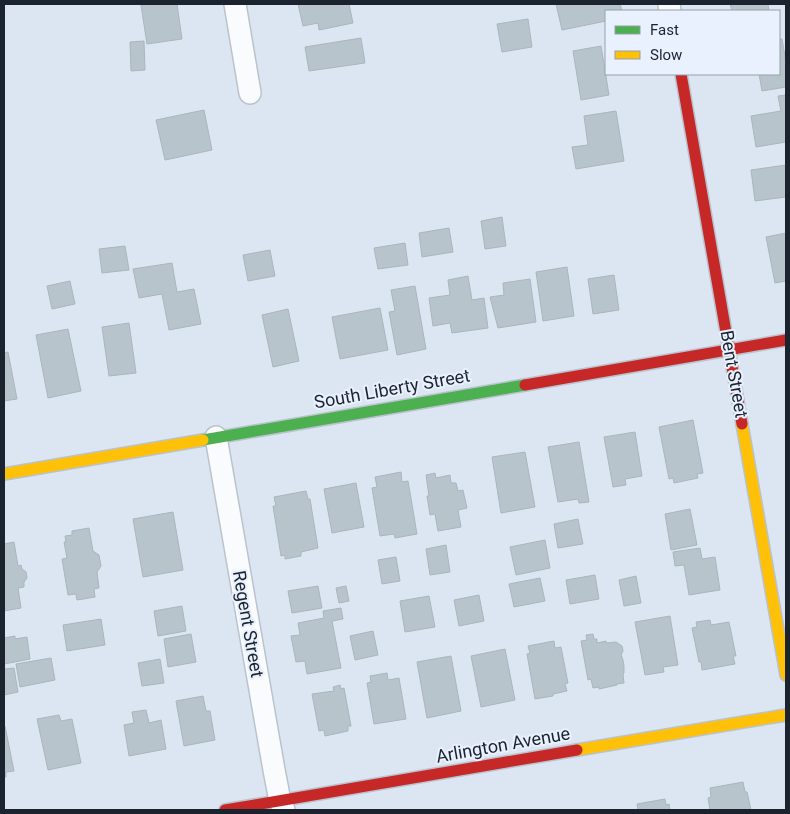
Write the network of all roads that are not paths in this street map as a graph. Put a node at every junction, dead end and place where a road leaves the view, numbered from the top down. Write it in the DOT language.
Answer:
graph roads {
  1 [pos="235,4"];
  2 [pos="681,75"];
  3 [pos="250,93"];
  4 [pos="786,340"];
  5 [pos="730,350"];
  6 [pos="216,437"];
  7 [pos="4,474"];
  8 [pos="786,675"];
  9 [pos="786,715"];
  10 [pos="282,806"];
  11 [pos="226,810"];
  1 -- 3 [label="street"];
  2 -- 5 [label="street, Bent Street"];
  4 -- 5 [label="street, South Liberty Street"];
  5 -- 6 [label="street, South Liberty Street"];
  5 -- 8 [label="street, Bent Street"];
  6 -- 7 [label="street, South Liberty Street"];
  6 -- 10 [label="street, Regent Street"];
  9 -- 10 [label="street, Arlington Avenue"];
  10 -- 11 [label="street, Arlington Avenue"];
}
